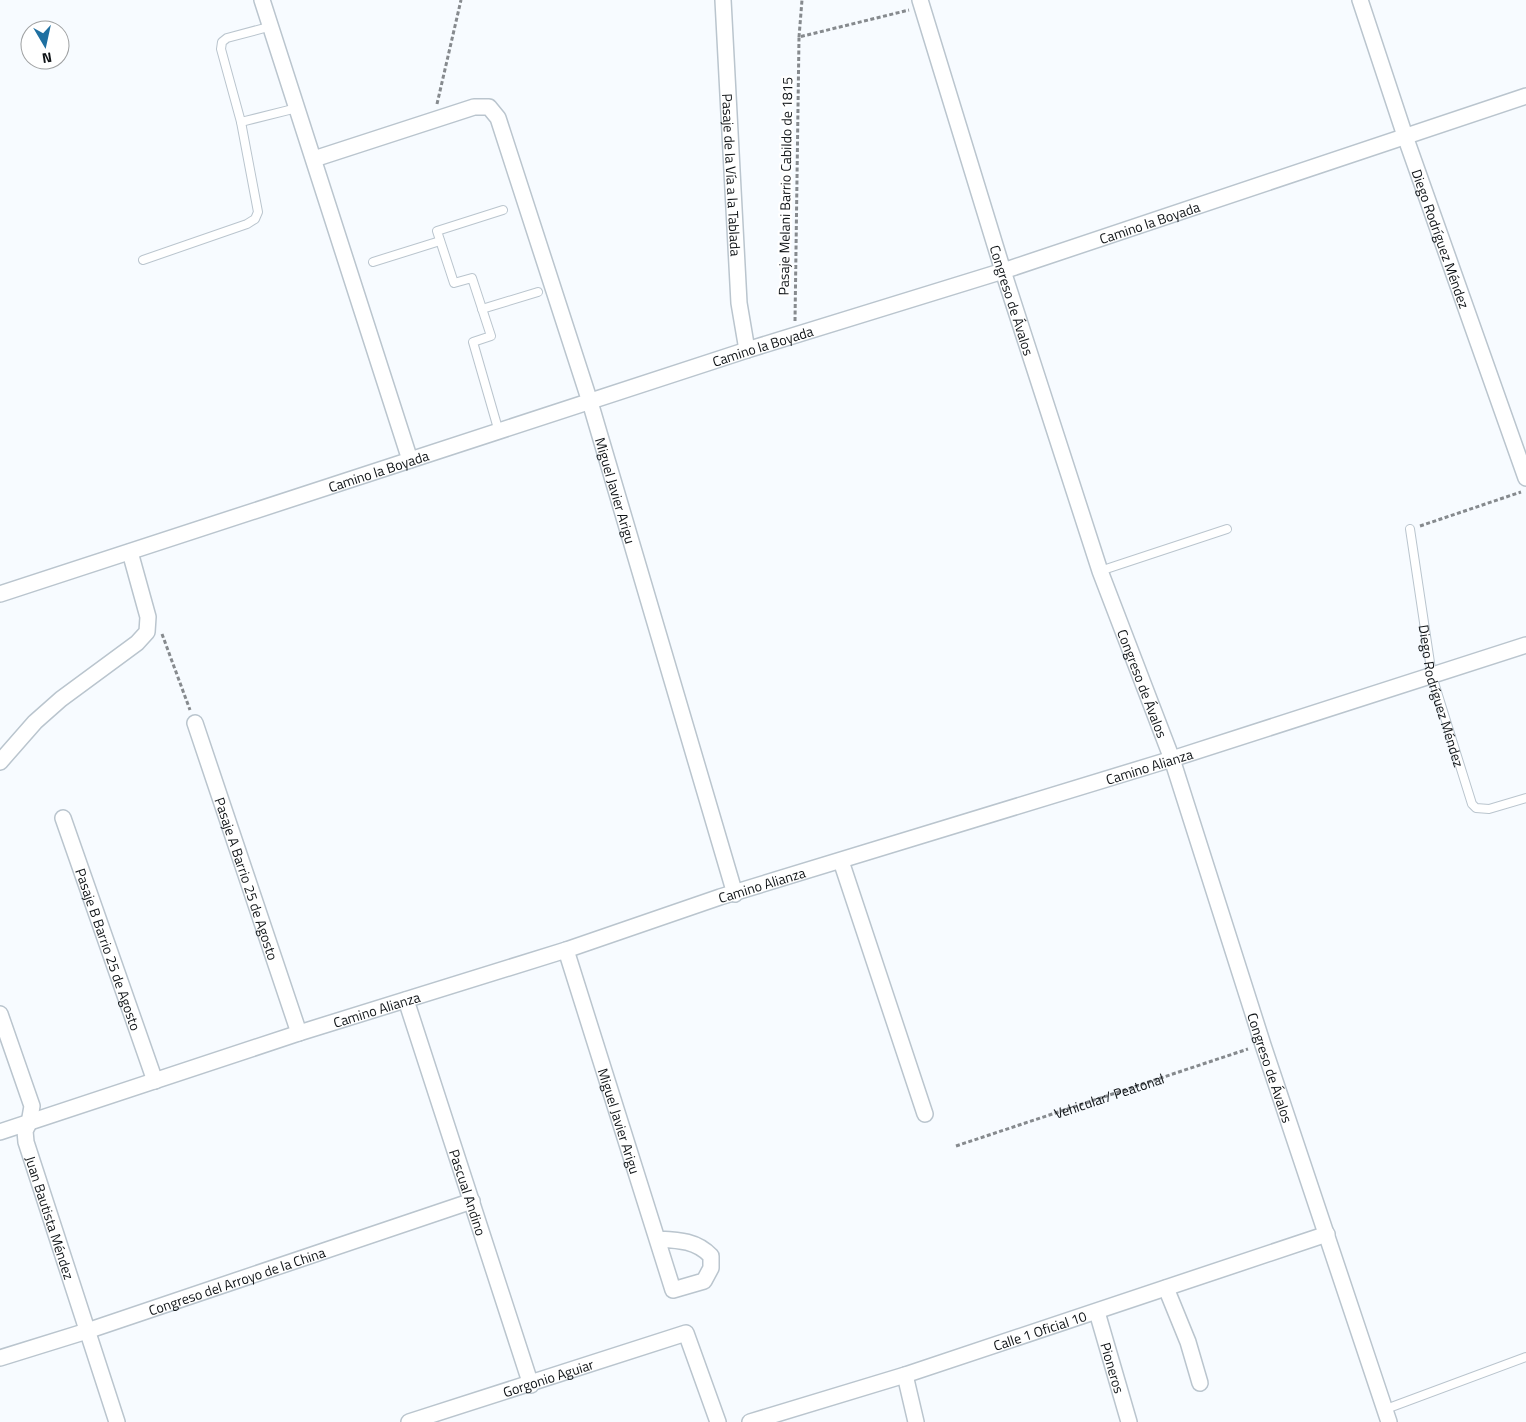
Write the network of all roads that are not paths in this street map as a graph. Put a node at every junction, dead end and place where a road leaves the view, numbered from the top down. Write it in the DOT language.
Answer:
graph roads {
  1 [pos="262,0"];
  2 [pos="723,0"];
  3 [pos="1360,0"];
  4 [pos="921,4"];
  5 [pos="272,26"];
  6 [pos="1526,96"];
  7 [pos="297,108"];
  8 [pos="241,122"];
  9 [pos="1405,136"];
  10 [pos="314,159"];
  11 [pos="503,210"];
  12 [pos="440,241"];
  13 [pos="142,260"];
  14 [pos="373,262"];
  15 [pos="1003,272"];
  16 [pos="538,292"];
  17 [pos="482,309"];
  18 [pos="747,350"];
  19 [pos="590,402"];
  20 [pos="500,432"];
  21 [pos="410,460"];
  22 [pos="1526,478"];
  23 [pos="1410,529"];
  24 [pos="1227,530"];
  25 [pos="130,552"];
  26 [pos="1100,571"];
  27 [pos="0,594"];
  28 [pos="1526,644"];
  29 [pos="1432,676"];
  30 [pos="195,723"];
  31 [pos="1172,759"];
  32 [pos="0,762"];
  33 [pos="1526,798"];
  34 [pos="63,818"];
  35 [pos="841,861"];
  36 [pos="735,894"];
  37 [pos="566,950"];
  38 [pos="406,1000"];
  39 [pos="0,1014"];
  40 [pos="299,1033"];
  41 [pos="156,1081"];
  42 [pos="925,1114"];
  43 [pos="30,1123"];
  44 [pos="0,1132"];
  45 [pos="472,1201"];
  46 [pos="1326,1234"];
  47 [pos="657,1239"];
  48 [pos="1166,1288"];
  49 [pos="1097,1312"];
  50 [pos="87,1331"];
  51 [pos="1526,1357"];
  52 [pos="0,1358"];
  53 [pos="905,1375"];
  54 [pos="1200,1383"];
  55 [pos="531,1385"];
  56 [pos="1387,1416"];
  57 [pos="117,1422"];
  58 [pos="409,1422"];
  59 [pos="717,1422"];
  60 [pos="750,1422"];
  61 [pos="916,1422"];
  62 [pos="1129,1422"];
  1 -- 5 [label="street"];
  2 -- 18 [label="street, Pasaje de la Vía a la Tablada"];
  3 -- 9 [label="street, Diego Rodríguez Méndez"];
  4 -- 15 [label="street, Congreso de Ávalos"];
  5 -- 7 [label="street"];
  5 -- 8 [label="lane"];
  6 -- 9 [label="street, Camino la Boyada"];
  7 -- 8 [label="lane"];
  7 -- 10 [label="street"];
  8 -- 13 [label="lane"];
  9 -- 15 [label="street, Camino la Boyada"];
  9 -- 22 [label="street, Diego Rodríguez Méndez"];
  10 -- 19 [label="street, Miguel Javier Arigu"];
  10 -- 21 [label="street"];
  11 -- 12 [label="lane"];
  12 -- 14 [label="lane"];
  12 -- 17 [label="lane"];
  15 -- 18 [label="street, Camino la Boyada"];
  15 -- 26 [label="street, Congreso de Ávalos"];
  16 -- 17 [label="lane"];
  17 -- 20 [label="lane"];
  18 -- 19 [label="street, Camino la Boyada"];
  19 -- 20 [label="street, Camino la Boyada"];
  19 -- 36 [label="street, Miguel Javier Arigu"];
  20 -- 21 [label="street, Camino la Boyada"];
  21 -- 25 [label="street, Camino la Boyada"];
  23 -- 29 [label="lane, Diego Rodríguez Méndez"];
  24 -- 26 [label="lane"];
  25 -- 27 [label="street, Camino la Boyada"];
  25 -- 32 [label="street"];
  26 -- 31 [label="street, Congreso de Ávalos"];
  28 -- 29 [label="street, Camino Alianza"];
  29 -- 31 [label="street, Camino Alianza"];
  29 -- 33 [label="lane, Diego Rodríguez Méndez"];
  30 -- 40 [label="street, Pasaje A Barrio 25 de Agosto"];
  31 -- 35 [label="street, Camino Alianza"];
  31 -- 46 [label="street, Congreso de Ávalos"];
  34 -- 41 [label="street, Pasaje B Barrio 25 de Agosto"];
  35 -- 36 [label="street, Camino Alianza"];
  35 -- 42 [label="street"];
  36 -- 37 [label="street, Camino Alianza"];
  37 -- 38 [label="street, Camino Alianza"];
  37 -- 47 [label="street, Miguel Javier Arigu"];
  38 -- 40 [label="street, Camino Alianza"];
  38 -- 45 [label="street, Pascual Andino"];
  39 -- 43 [label="street, Juan Bautista Méndez"];
  40 -- 41 [label="street, Camino Alianza"];
  41 -- 43 [label="street, Camino Alianza"];
  43 -- 44 [label="street, Camino Alianza"];
  43 -- 50 [label="street, Juan Bautista Méndez"];
  45 -- 50 [label="street, Congreso del Arroyo de la China"];
  45 -- 55 [label="street, Pascual Andino"];
  46 -- 48 [label="street, Calle 1 Oficial 10"];
  46 -- 56 [label="street, Congreso de Ávalos"];
  47 -- 47 [label="street, Miguel Javier Arigu"];
  48 -- 49 [label="street, Calle 1 Oficial 10"];
  48 -- 54 [label="street"];
  49 -- 53 [label="street, Calle 1 Oficial 10"];
  49 -- 62 [label="street, Pioneros"];
  50 -- 52 [label="street, Congreso del Arroyo de la China"];
  50 -- 57 [label="street, Juan Bautista Méndez"];
  51 -- 56 [label="lane"];
  53 -- 60 [label="street, Calle 1 Oficial 10"];
  53 -- 61 [label="street"];
  55 -- 58 [label="street, Gorgonio Aguiar"];
  55 -- 59 [label="street, Gorgonio Aguiar"];
}
